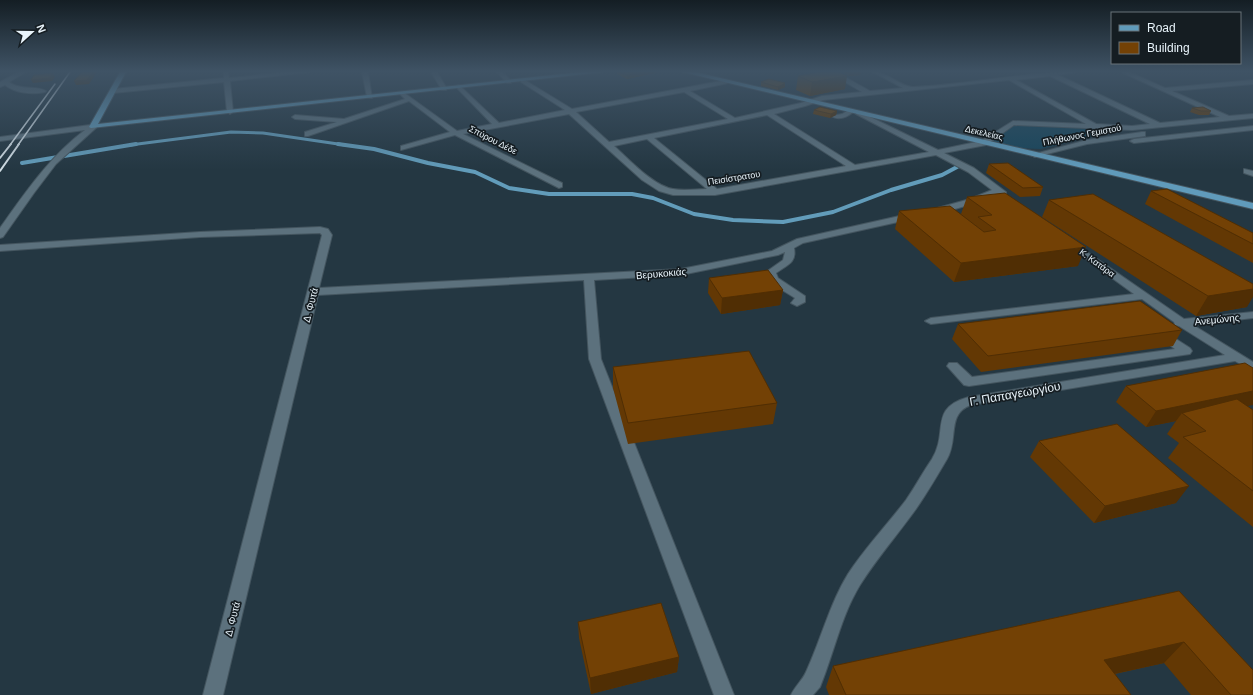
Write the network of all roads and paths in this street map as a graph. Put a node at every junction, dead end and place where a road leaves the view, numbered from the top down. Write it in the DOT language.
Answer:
graph roads {
  1 [pos="106,104"];
  2 [pos="229,104"];
  3 [pos="301,104"];
  4 [pos="394,104"];
  5 [pos="417,104"];
  6 [pos="476,104"];
  7 [pos="560,104"];
  8 [pos="606,104"];
  9 [pos="709,104"];
  10 [pos="806,104"];
  11 [pos="821,104"];
  12 [pos="823,104"];
  13 [pos="1057,104"];
  14 [pos="1115,104"];
  15 [pos="1194,104"];
  16 [pos="812,110"];
  17 [pos="570,111"];
  18 [pos="230,112"];
  19 [pos="855,112"];
  20 [pos="768,114"];
  21 [pos="295,116"];
  22 [pos="834,116"];
  23 [pos="1253,116"];
  24 [pos="1225,118"];
  25 [pos="350,120"];
  26 [pos="734,120"];
  27 [pos="1240,124"];
  28 [pos="497,125"];
  29 [pos="1158,125"];
  30 [pos="1096,126"];
  31 [pos="93,127"];
  32 [pos="1252,127"];
  33 [pos="456,133"];
  34 [pos="308,134"];
  35 [pos="0,136"];
  36 [pos="649,137"];
  37 [pos="0,139"];
  38 [pos="983,143"];
  39 [pos="607,145"];
  40 [pos="404,148"];
  41 [pos="935,153"];
  42 [pos="1035,155"];
  43 [pos="1051,159"];
  44 [pos="854,168"];
  45 [pos="559,185"];
  46 [pos="998,190"];
  47 [pos="715,192"];
  48 [pos="1010,200"];
  49 [pos="1253,206"];
  50 [pos="0,235"];
  51 [pos="1060,237"];
  52 [pos="789,246"];
  53 [pos="0,248"];
  54 [pos="589,277"];
  55 [pos="313,292"];
  56 [pos="1143,296"];
  57 [pos="797,303"];
  58 [pos="1253,315"];
  59 [pos="931,321"];
  60 [pos="1182,323"];
  61 [pos="1237,357"];
  62 [pos="953,366"];
  63 [pos="1253,367"];
  64 [pos="213,695"];
  65 [pos="724,695"];
  66 [pos="801,695"];
  1 -- 31 [label="main road"];
  2 -- 18 [label="street"];
  3 -- 18 [label="main road"];
  4 -- 25 [label="street"];
  5 -- 33 [label="street, Σπύρου Δέδε"];
  6 -- 28 [label="street"];
  7 -- 17 [label="street, Πεισίστρατου"];
  8 -- 17 [label="street"];
  9 -- 26 [label="street"];
  10 -- 20 [label="street"];
  11 -- 16 [label="street"];
  12 -- 19 [label="main road, Δεκελείας"];
  13 -- 30 [label="street"];
  14 -- 29 [label="street"];
  15 -- 24 [label="street"];
  17 -- 28 [label="street"];
  17 -- 39 [label="street, Πεισίστρατου"];
  18 -- 31 [label="main road"];
  19 -- 22 [label="street"];
  19 -- 38 [label="main road, Δεκελείας"];
  19 -- 41 [label="street"];
  20 -- 26 [label="street"];
  20 -- 44 [label="street"];
  21 -- 25 [label="street"];
  23 -- 24 [label="street"];
  24 -- 27 [label="street"];
  24 -- 29 [label="street"];
  25 -- 34 [label="street"];
  26 -- 36 [label="street"];
  27 -- 32 [label="street, Πλήθωνος Γεμιστού"];
  27 -- 42 [label="street, Πλήθωνος Γεμιστού"];
  28 -- 33 [label="street"];
  29 -- 30 [label="street"];
  30 -- 38 [label="street"];
  31 -- 35 [label="street"];
  31 -- 37 [label="street"];
  31 -- 50 [label="street"];
  32 -- 43 [label="street, Πλήθωνος Γεμιστού"];
  33 -- 40 [label="street"];
  33 -- 45 [label="street, Σπύρου Δέδε"];
  36 -- 39 [label="street"];
  36 -- 47 [label="street"];
  38 -- 41 [label="street, Πεισίστρατου"];
  38 -- 42 [label="main road, Δεκελείας"];
  39 -- 47 [label="street, Πεισίστρατου"];
  41 -- 44 [label="street, Πεισίστρατου"];
  41 -- 46 [label="street"];
  42 -- 43 [label="main road, Δεκελείας"];
  43 -- 49 [label="main road, Δεκελείας"];
  44 -- 47 [label="street, Πεισίστρατου"];
  46 -- 48 [label="street"];
  46 -- 52 [label="street, Βερυκοκιάς"];
  51 -- 56 [label="street, Κ. Κατάρα"];
  52 -- 54 [label="street, Βερυκοκιάς"];
  52 -- 57 [label="street"];
  53 -- 55 [label="street, Δ. Φυτά"];
  54 -- 55 [label="street, Βερυκοκιάς"];
  54 -- 65 [label="street"];
  55 -- 64 [label="street, Δ. Φυτά"];
  56 -- 59 [label="street"];
  56 -- 60 [label="street, Κ. Κατάρα"];
  58 -- 60 [label="street, Ανεμώνης"];
  60 -- 61 [label="street, Κ. Κατάρα"];
  60 -- 62 [label="street, Ανεμώνης"];
  61 -- 63 [label="street, Κ. Κατάρα"];
  61 -- 66 [label="street, Γ. Παπαγεωργίου"];
}
